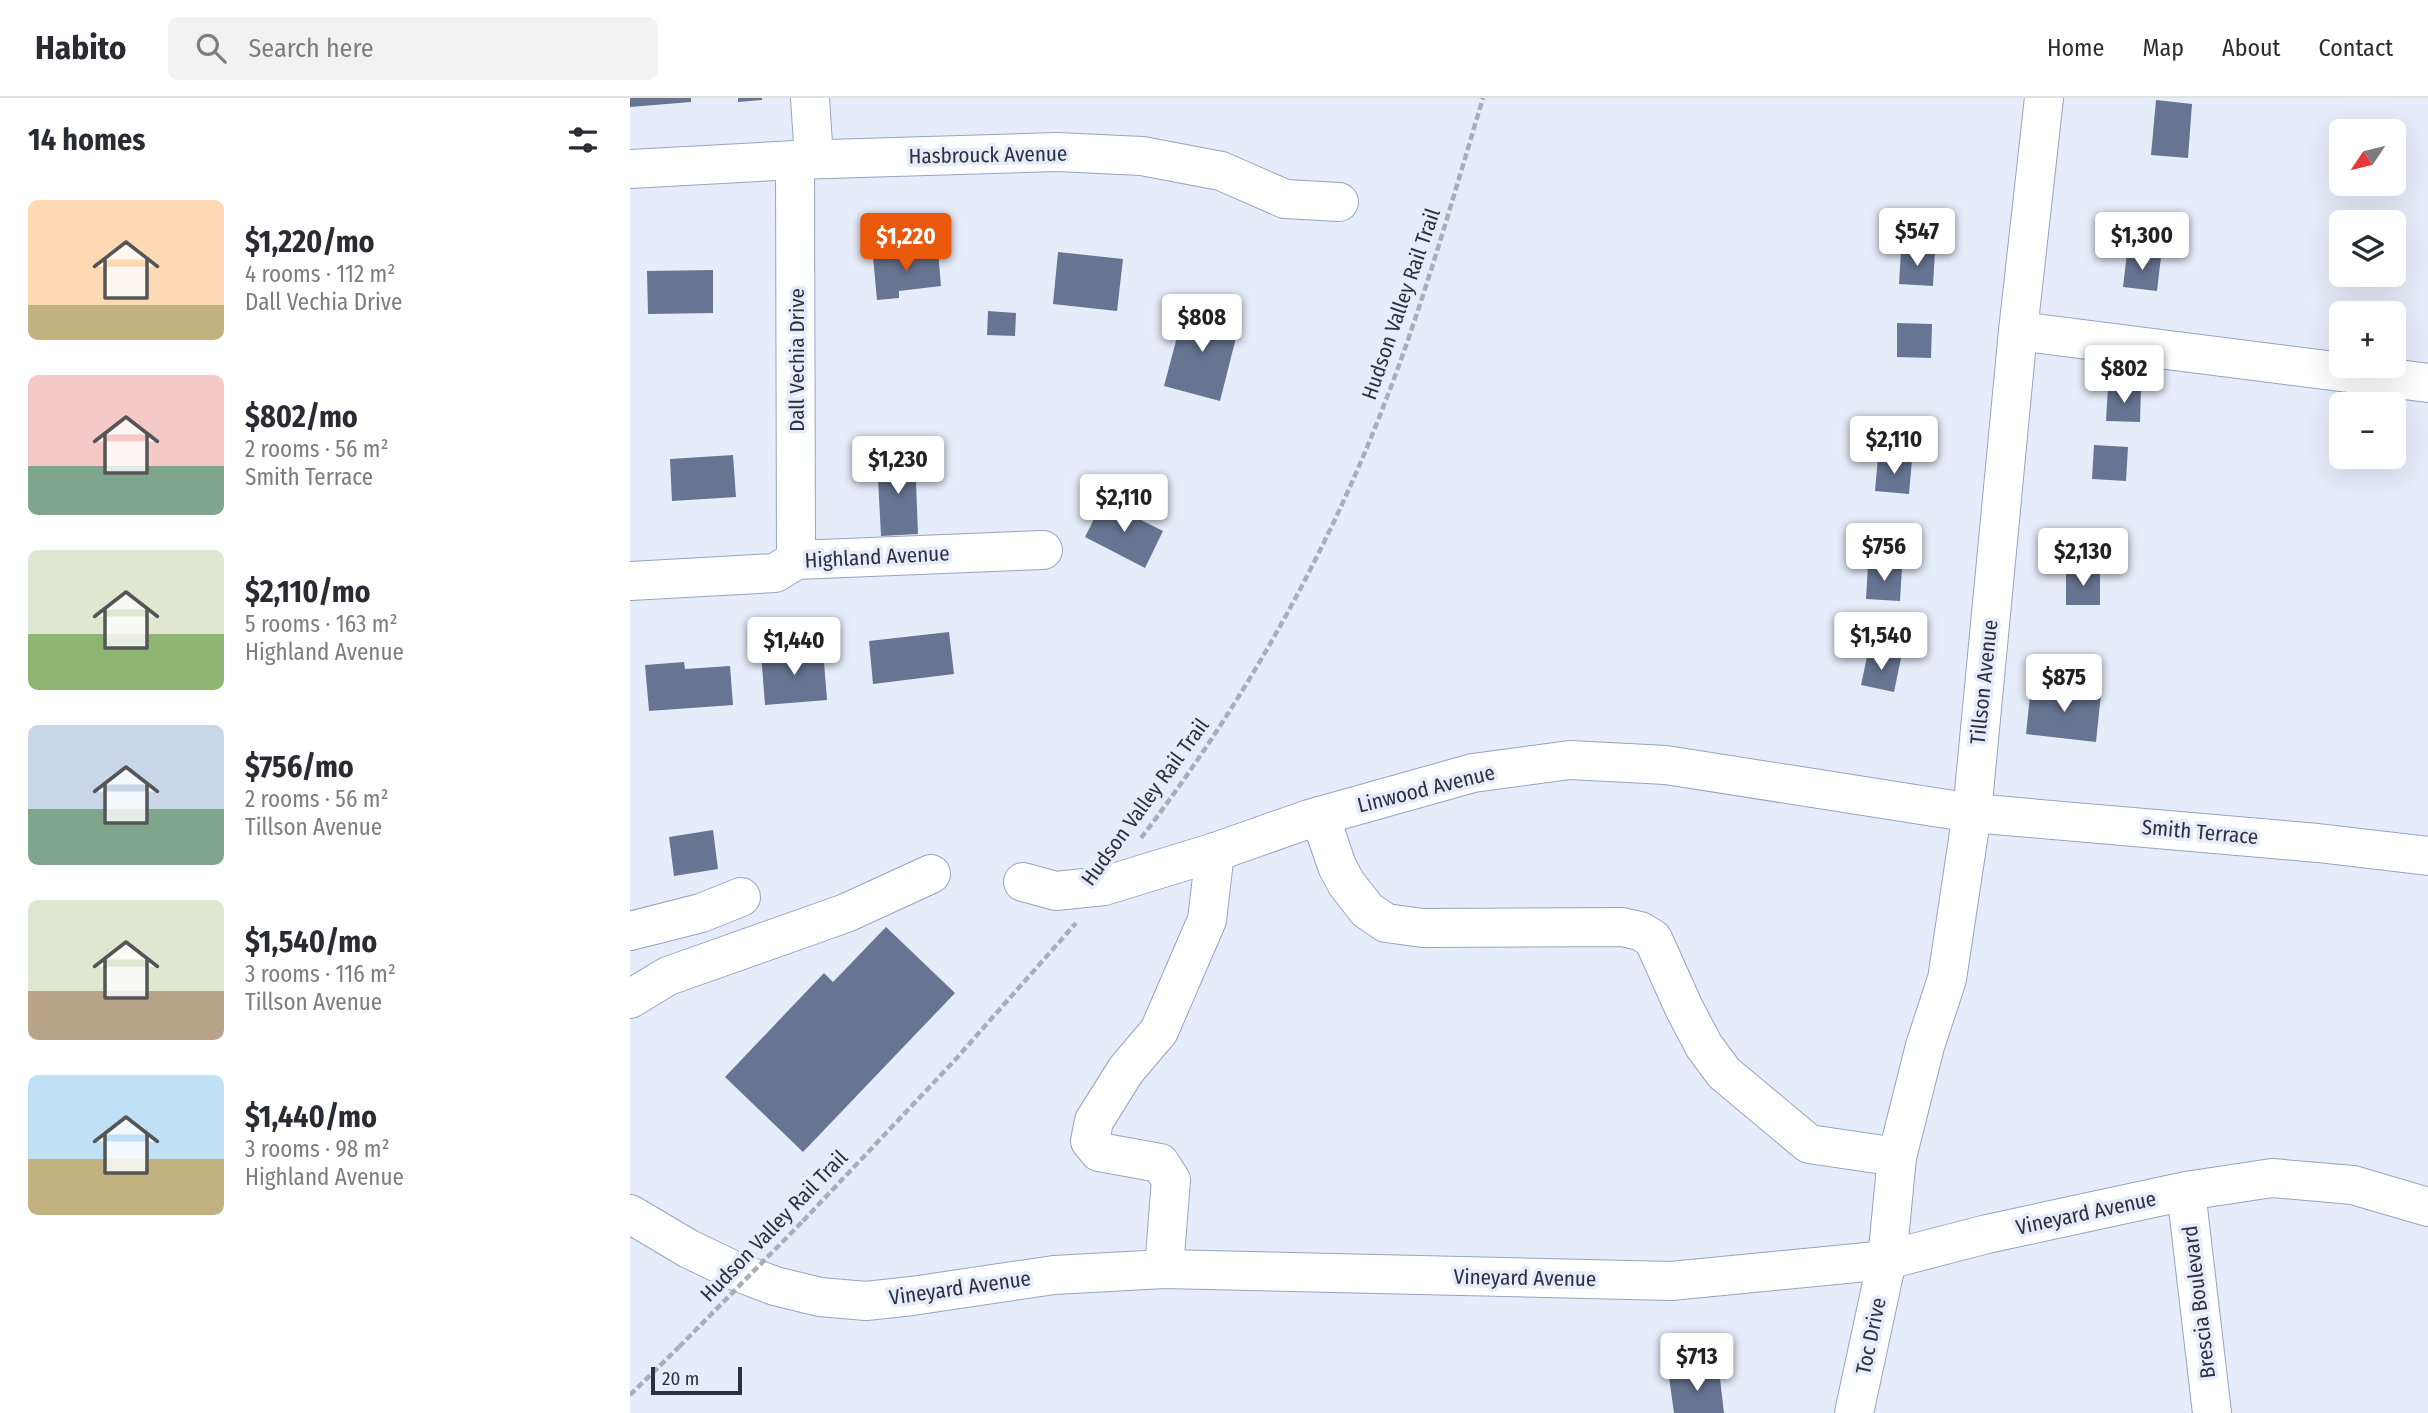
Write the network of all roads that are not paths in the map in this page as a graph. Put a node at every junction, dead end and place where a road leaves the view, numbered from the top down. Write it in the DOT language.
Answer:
graph roads {
  1 [pos="810,98"];
  2 [pos="2044,98"];
  3 [pos="805,159"];
  4 [pos="630,169"];
  5 [pos="1339,202"];
  6 [pos="2018,331"];
  7 [pos="2428,383"];
  8 [pos="1043,550"];
  9 [pos="796,560"];
  10 [pos="630,581"];
  11 [pos="1972,813"];
  12 [pos="1320,816"];
  13 [pos="2428,856"];
  14 [pos="1197,857"];
  15 [pos="930,874"];
  16 [pos="1039,887"];
  17 [pos="741,897"];
  18 [pos="630,931"];
  19 [pos="630,999"];
  20 [pos="1897,1157"];
  21 [pos="2186,1191"];
  22 [pos="2428,1207"];
  23 [pos="630,1214"];
  24 [pos="1887,1260"];
  25 [pos="1164,1269"];
  26 [pos="1854,1413"];
  27 [pos="2213,1413"];
  1 -- 3 [label="street, Dall Vechia Drive"];
  2 -- 6 [label="street, Tillson Avenue"];
  3 -- 4 [label="street, Hasbrouck Avenue"];
  3 -- 5 [label="street, Hasbrouck Avenue"];
  3 -- 9 [label="street, Dall Vechia Drive"];
  6 -- 7 [label="street"];
  6 -- 11 [label="street, Tillson Avenue"];
  8 -- 9 [label="street, Highland Avenue"];
  9 -- 10 [label="street, Highland Avenue"];
  11 -- 12 [label="street, Linwood Avenue"];
  11 -- 13 [label="street, Smith Terrace"];
  11 -- 20 [label="street, Tillson Avenue"];
  12 -- 14 [label="street, Linwood Avenue"];
  12 -- 20 [label="street"];
  14 -- 16 [label="street, Linwood Avenue"];
  14 -- 25 [label="street"];
  15 -- 19 [label="street"];
  17 -- 18 [label="street"];
  20 -- 24 [label="street, Tillson Avenue"];
  21 -- 22 [label="street, Vineyard Avenue"];
  21 -- 24 [label="street, Vineyard Avenue"];
  21 -- 27 [label="street, Brescia Boulevard"];
  23 -- 25 [label="street, Vineyard Avenue"];
  24 -- 25 [label="street, Vineyard Avenue"];
  24 -- 26 [label="street, Toc Drive"];
}
